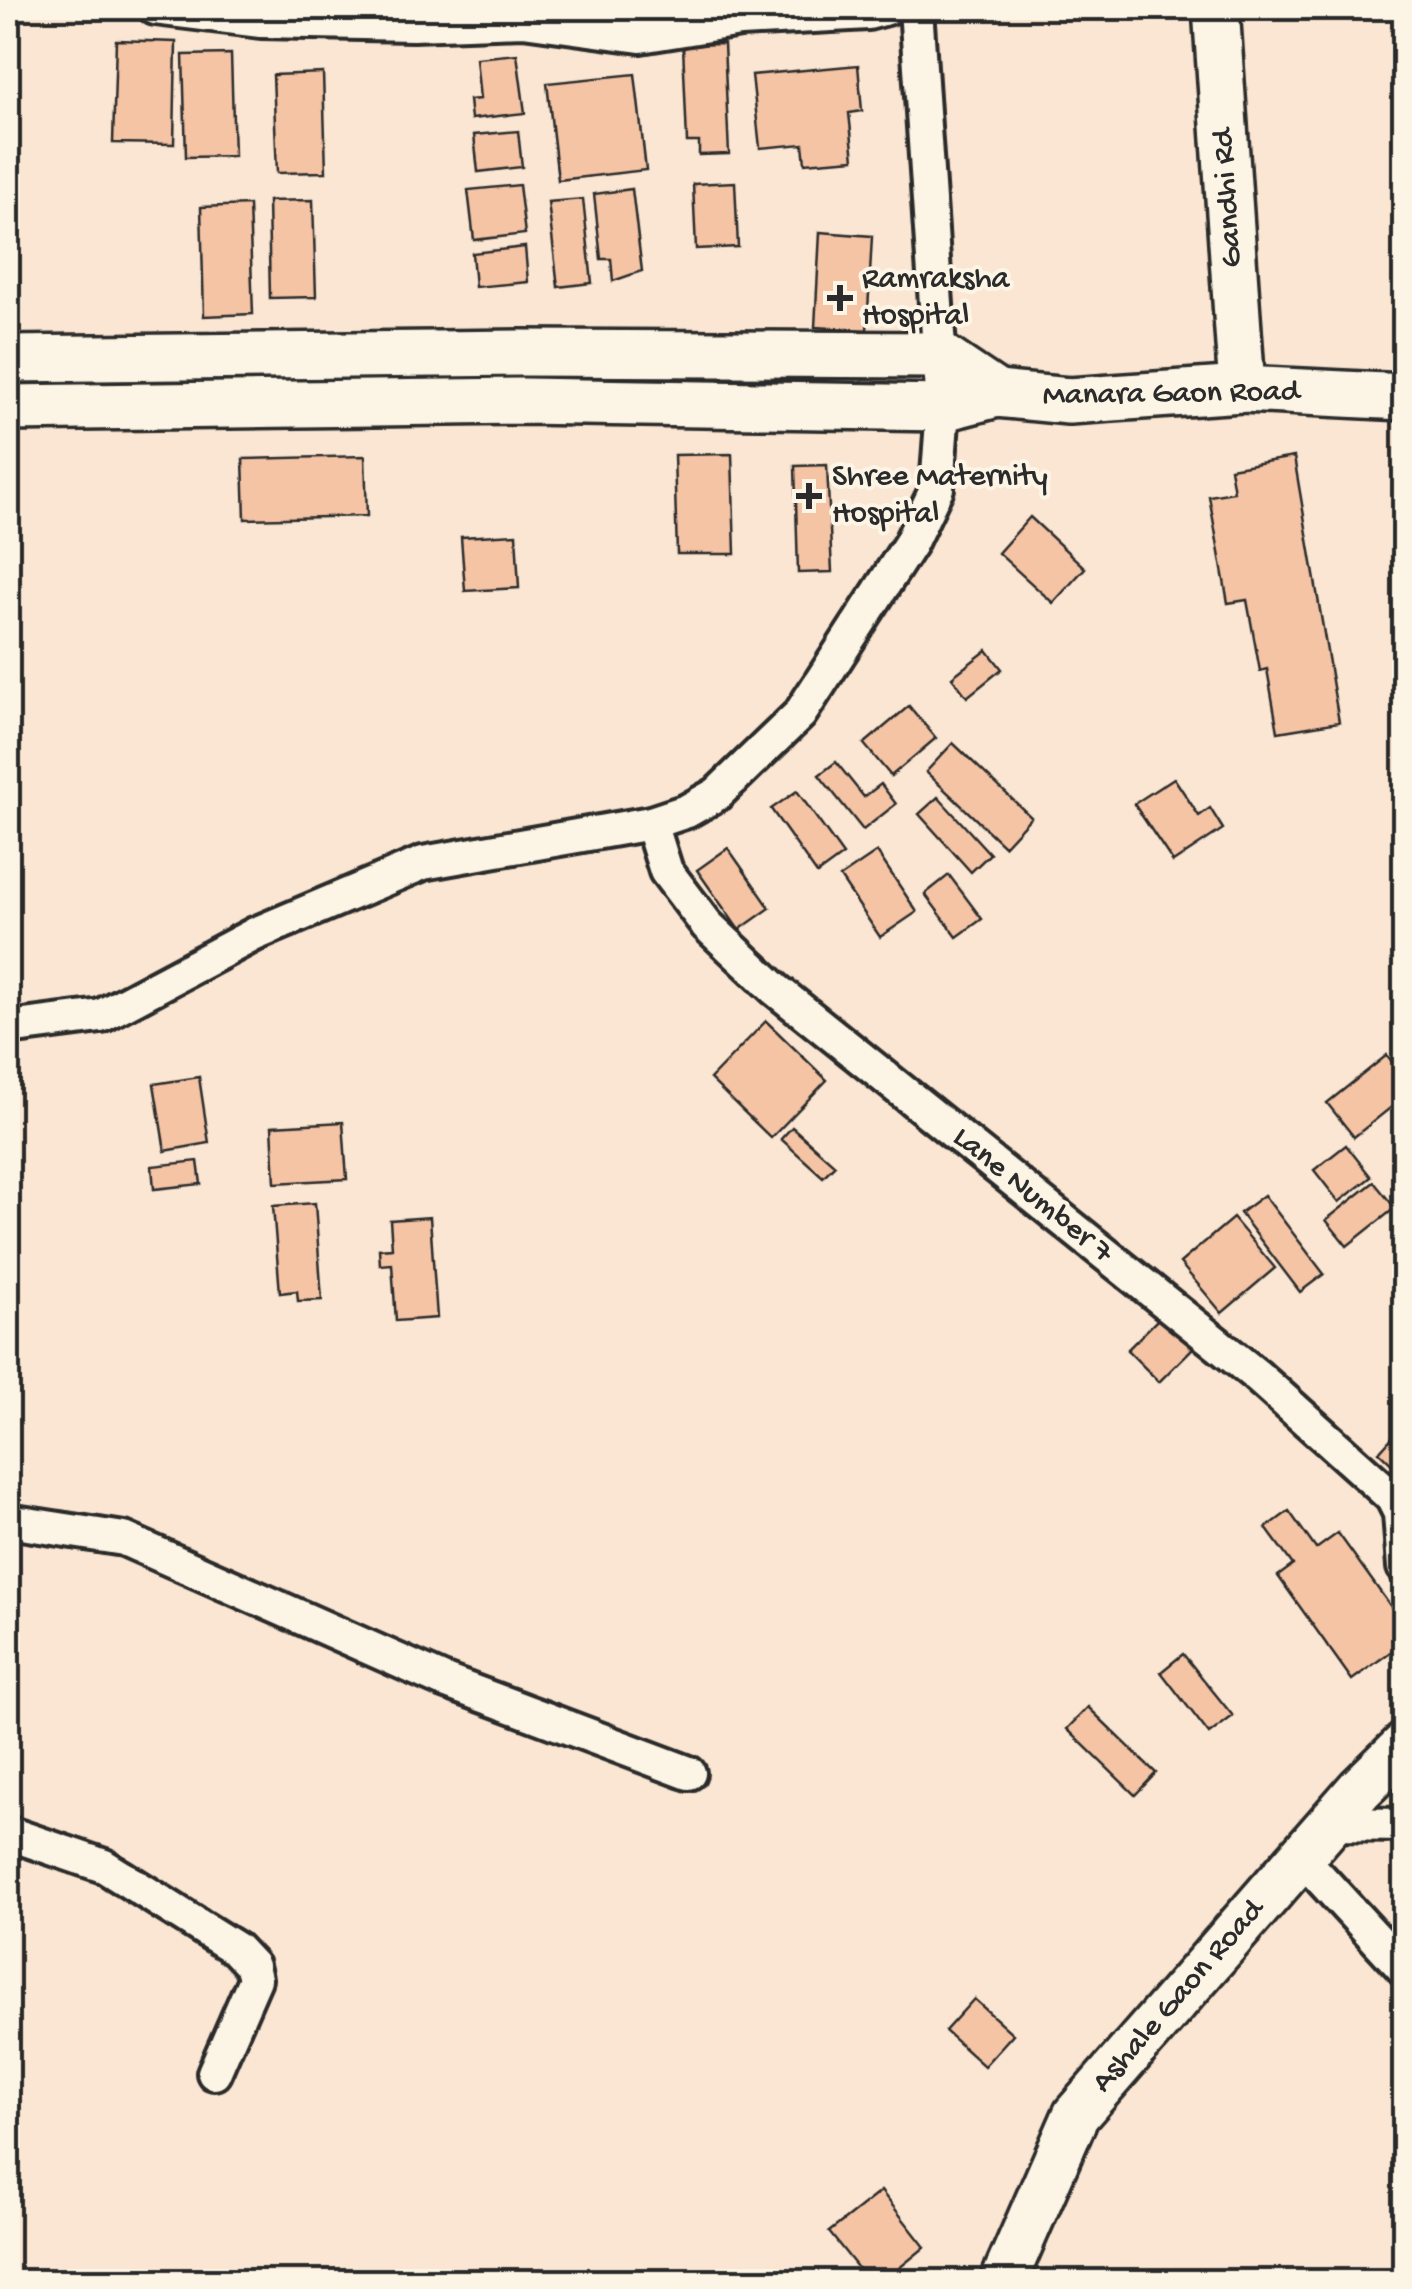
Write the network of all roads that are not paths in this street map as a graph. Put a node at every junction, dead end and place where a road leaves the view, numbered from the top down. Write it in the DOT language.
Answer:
graph roads {
  1 [pos="159,8"];
  2 [pos="887,8"];
  3 [pos="916,8"];
  4 [pos="1216,8"];
  5 [pos="522,353"];
  6 [pos="938,355"];
  7 [pos="8,359"];
  8 [pos="1242,389"];
  9 [pos="997,394"];
  10 [pos="1404,397"];
  11 [pos="523,401"];
  12 [pos="8,408"];
  13 [pos="943,408"];
  14 [pos="652,823"];
  15 [pos="8,1028"];
  16 [pos="8,1521"];
  17 [pos="1404,1567"];
  18 [pos="1404,1746"];
  19 [pos="689,1774"];
  20 [pos="1404,1826"];
  21 [pos="8,1833"];
  22 [pos="1316,1840"];
  23 [pos="1404,1969"];
  24 [pos="214,2073"];
  25 [pos="1003,2282"];
  1 -- 2 [label="street"];
  3 -- 6 [label="street"];
  4 -- 8 [label="street, Gandhi Rd"];
  5 -- 6 [label="street"];
  5 -- 7 [label="street"];
  5 -- 11 [label="street"];
  6 -- 9 [label="street"];
  6 -- 13 [label="street"];
  8 -- 9 [label="street, Manara Gaon Road"];
  8 -- 10 [label="street, Manara Gaon Road"];
  9 -- 13 [label="street"];
  11 -- 12 [label="street"];
  11 -- 13 [label="street"];
  13 -- 14 [label="street"];
  14 -- 15 [label="street"];
  14 -- 17 [label="street, Lane Number 7"];
  16 -- 19 [label="street"];
  18 -- 22 [label="street, Ashale Gaon Road"];
  20 -- 22 [label="street"];
  21 -- 24 [label="street"];
  22 -- 23 [label="street"];
  22 -- 25 [label="street, Ashale Gaon Road"];
}
